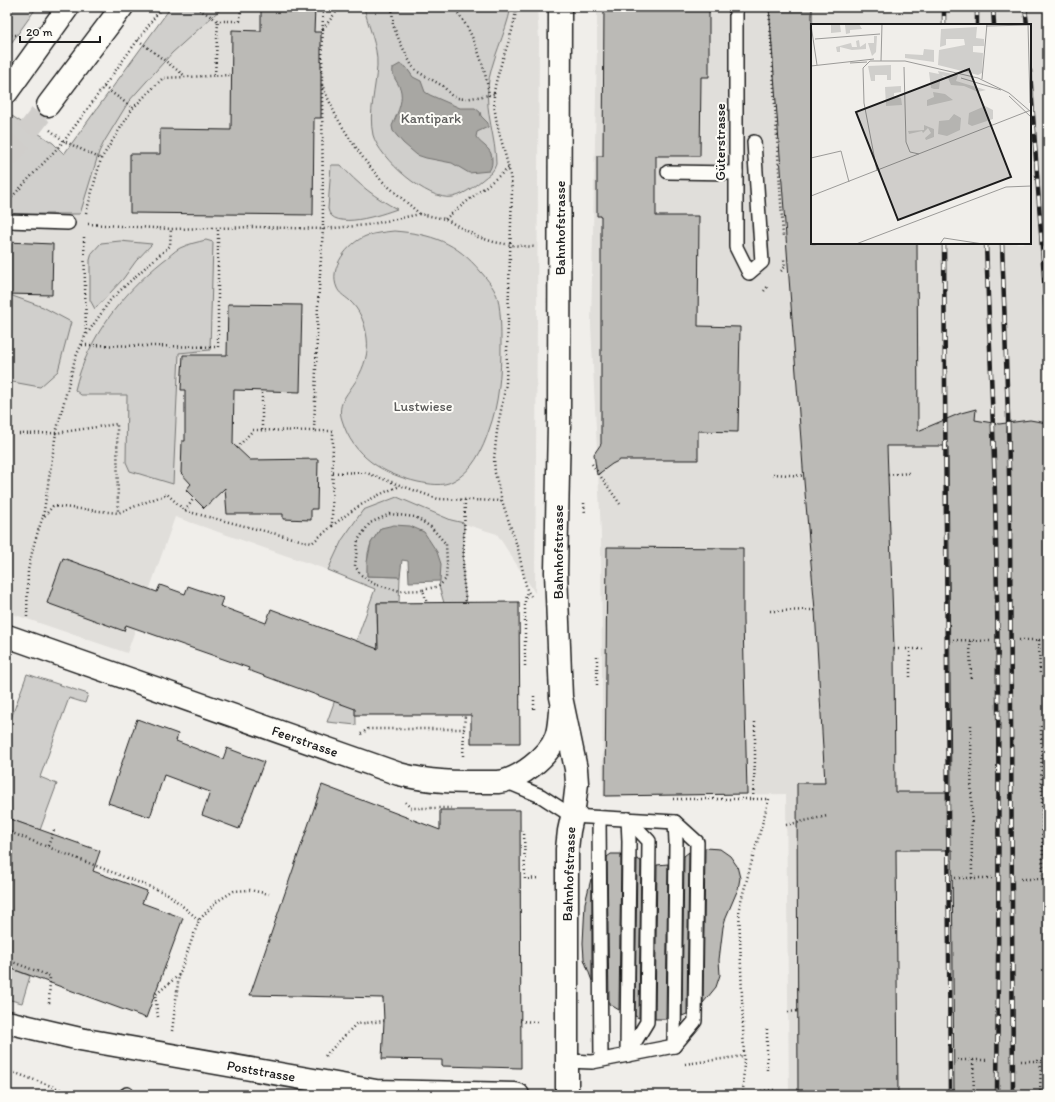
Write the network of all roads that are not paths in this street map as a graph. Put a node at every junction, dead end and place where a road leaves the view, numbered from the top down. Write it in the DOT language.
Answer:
graph roads {
  1 [pos="68,7"];
  2 [pos="122,7"];
  3 [pos="560,7"];
  4 [pos="736,7"];
  5 [pos="7,92"];
  6 [pos="48,105"];
  7 [pos="754,142"];
  8 [pos="668,172"];
  9 [pos="736,173"];
  10 [pos="7,221"];
  11 [pos="68,223"];
  12 [pos="14,638"];
  13 [pos="561,697"];
  14 [pos="505,781"];
  15 [pos="572,816"];
  16 [pos="598,818"];
  17 [pos="628,819"];
  18 [pos="675,822"];
  19 [pos="7,1022"];
  20 [pos="674,1046"];
  21 [pos="627,1055"];
  22 [pos="601,1060"];
  23 [pos="567,1061"];
  24 [pos="518,1095"];
  25 [pos="567,1095"];
  1 -- 5 [label="main road"];
  2 -- 6 [label="main road"];
  3 -- 13 [label="main road, Bahnhofstrasse"];
  4 -- 9 [label="lane, Güterstrasse"];
  7 -- 9 [label="lane, Güterstrasse"];
  8 -- 9 [label="lane"];
  10 -- 11 [label="lane"];
  12 -- 14 [label="main road, Feerstrasse"];
  13 -- 14 [label="main road, Feerstrasse"];
  13 -- 15 [label="main road, Bahnhofstrasse"];
  14 -- 15 [label="lane"];
  15 -- 16 [label="lane"];
  15 -- 23 [label="main road, Bahnhofstrasse"];
  16 -- 17 [label="lane"];
  16 -- 22 [label="lane"];
  17 -- 18 [label="lane"];
  17 -- 21 [label="lane"];
  17 -- 21 [label="lane"];
  18 -- 20 [label="lane"];
  18 -- 20 [label="lane"];
  19 -- 24 [label="main road, Poststrasse"];
  20 -- 21 [label="lane"];
  21 -- 22 [label="lane"];
  22 -- 23 [label="lane"];
  23 -- 25 [label="main road, Bahnhofstrasse"];
}
